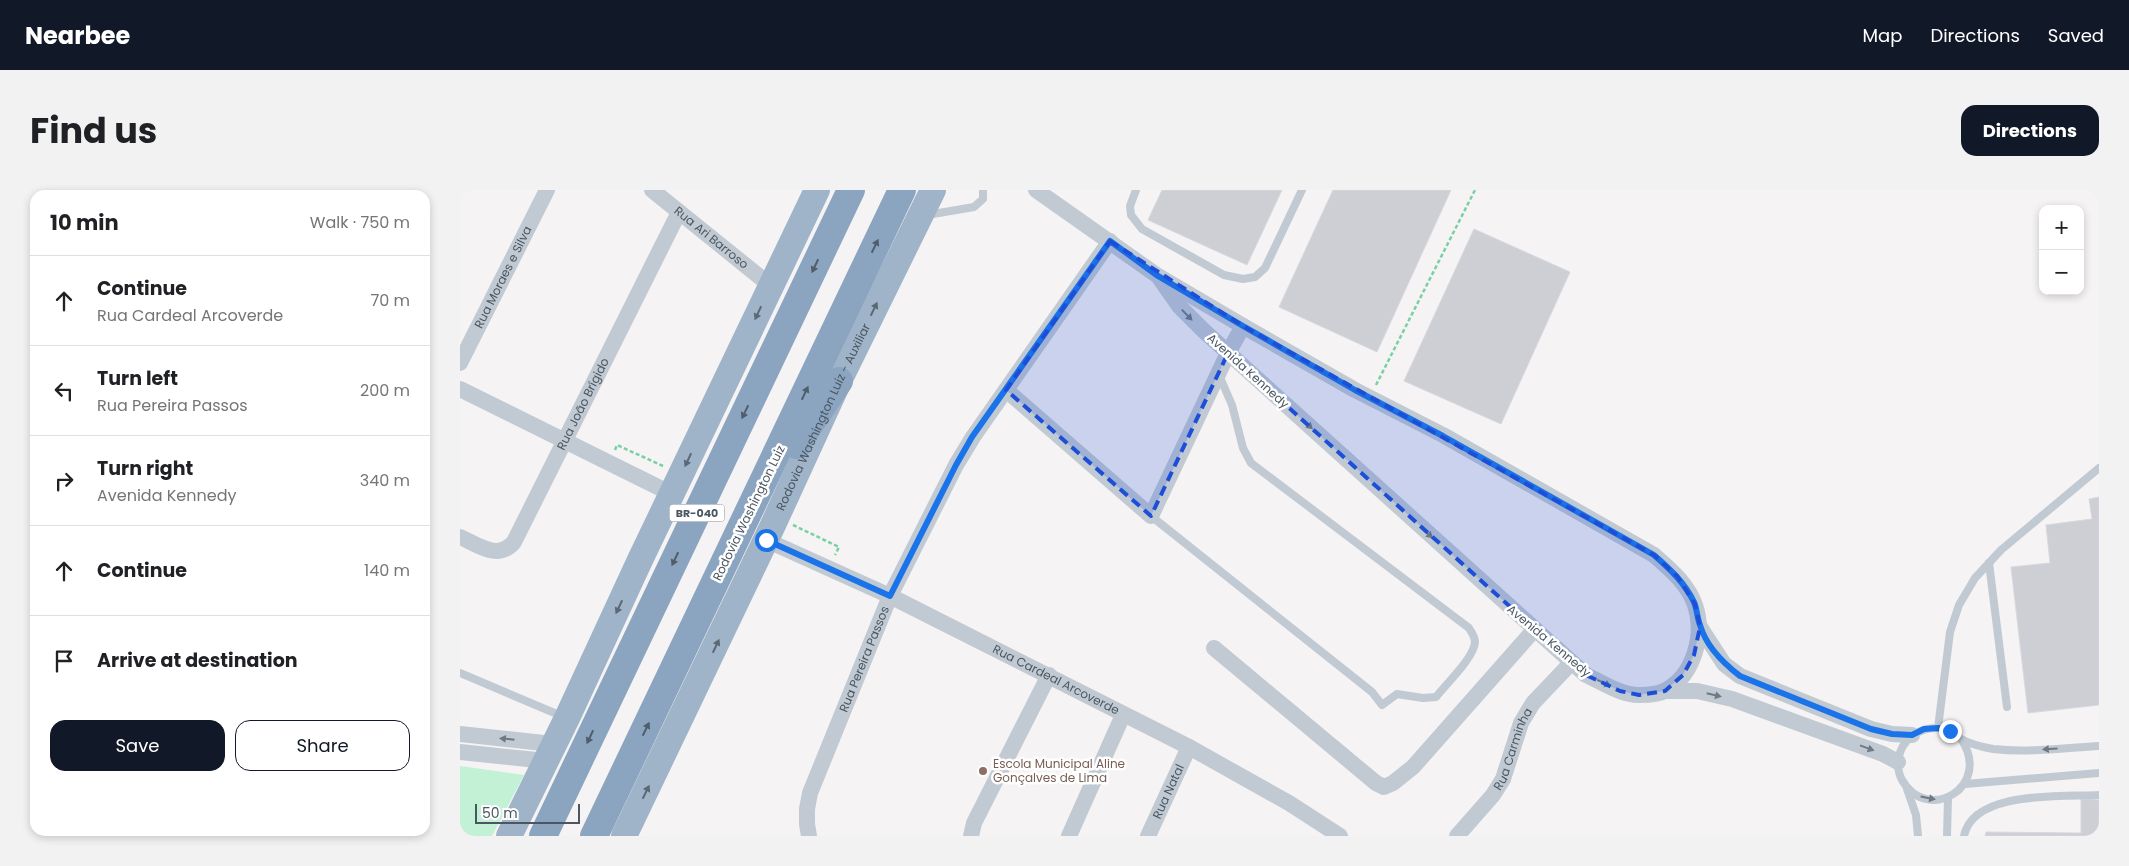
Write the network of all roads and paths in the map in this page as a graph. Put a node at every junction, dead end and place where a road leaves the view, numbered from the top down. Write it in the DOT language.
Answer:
graph roads {
  1 [pos="547,190"];
  2 [pos="652,190"];
  3 [pos="817,190"];
  4 [pos="851,190"];
  5 [pos="902,190"];
  6 [pos="933,190"];
  7 [pos="983,190"];
  8 [pos="1036,190"];
  9 [pos="1136,190"];
  10 [pos="1302,190"];
  11 [pos="1475,190"];
  12 [pos="679,212"];
  13 [pos="920,216"];
  14 [pos="1110,241"];
  15 [pos="1158,276"];
  16 [pos="771,286"];
  17 [pos="1243,326"];
  18 [pos="1228,353"];
  19 [pos="460,364"];
  20 [pos="1218,373"];
  21 [pos="839,381"];
  22 [pos="460,388"];
  23 [pos="1006,390"];
  24 [pos="1370,398"];
  25 [pos="564,441"];
  26 [pos="623,454"];
  27 [pos="665,467"];
  28 [pos="2099,468"];
  29 [pos="672,494"];
  30 [pos="750,513"];
  31 [pos="1151,516"];
  32 [pos="799,527"];
  33 [pos="460,537"];
  34 [pos="766,540"];
  35 [pos="834,556"];
  36 [pos="1989,563"];
  37 [pos="890,596"];
  38 [pos="1700,627"];
  39 [pos="1534,630"];
  40 [pos="1214,648"];
  41 [pos="1571,662"];
  42 [pos="460,672"];
  43 [pos="1049,675"];
  44 [pos="1665,691"];
  45 [pos="2007,707"];
  46 [pos="1124,715"];
  47 [pos="567,718"];
  48 [pos="1938,728"];
  49 [pos="460,734"];
  50 [pos="1912,735"];
  51 [pos="1961,739"];
  52 [pos="2099,746"];
  53 [pos="1189,747"];
  54 [pos="460,752"];
  55 [pos="550,753"];
  56 [pos="1898,762"];
  57 [pos="2099,773"];
  58 [pos="1965,784"];
  59 [pos="1907,788"];
  60 [pos="2099,795"];
  61 [pos="1948,798"];
  62 [pos="509,836"];
  63 [pos="543,836"];
  64 [pos="594,836"];
  65 [pos="624,836"];
  66 [pos="809,836"];
  67 [pos="971,836"];
  68 [pos="1069,836"];
  69 [pos="1148,836"];
  70 [pos="1340,836"];
  71 [pos="1456,836"];
  72 [pos="1918,836"];
  73 [pos="1947,836"];
  74 [pos="1964,836"];
  1 -- 19 [label="street, Rua Moraes e Silva"];
  2 -- 12 [label="street, Rua Ari Barroso"];
  3 -- 16 [label="highway"];
  4 -- 63 [label="highway, BR-040, one-way"];
  30 -- 5 [label="highway, Rodovia Washington Luiz, one-way"];
  6 -- 13 [label="highway, Rodovia Washington Luiz - Auxiliar"];
  7 -- 13 [label="lane"];
  8 -- 14 [label="street, Avenida Kennedy"];
  9 -- 10 [label="lane"];
  11 -- 24 [label="path"];
  12 -- 16 [label="street, Rua Ari Barroso"];
  12 -- 25 [label="street, Rua João Brígido"];
  21 -- 13 [label="highway, Rodovia Washington Luiz - Auxiliar, one-way"];
  14 -- 15 [label="street, Avenida Kennedy"];
  14 -- 23 [label="street, Rua Pereira Passos"];
  15 -- 17 [label="street, Avenida Kennedy"];
  15 -- 18 [label="street, Avenida Kennedy, one-way"];
  16 -- 29 [label="highway, one-way"];
  17 -- 18 [label="street"];
  17 -- 24 [label="street, Avenida Kennedy"];
  18 -- 20 [label="street"];
  18 -- 39 [label="street, Avenida Kennedy, one-way"];
  20 -- 31 [label="street"];
  20 -- 31 [label="lane"];
  21 -- 30 [label="highway"];
  21 -- 34 [label="highway, Rodovia Washington Luiz - Auxiliar"];
  22 -- 25 [label="street"];
  23 -- 31 [label="street"];
  23 -- 37 [label="street, Rua Pereira Passos"];
  24 -- 38 [label="street, Avenida Kennedy"];
  25 -- 29 [label="street"];
  25 -- 33 [label="street, Rua João Brígido"];
  26 -- 27 [label="path"];
  28 -- 36 [label="lane"];
  29 -- 47 [label="highway, one-way"];
  64 -- 30 [label="highway, Rodovia Washington Luiz, one-way"];
  32 -- 35 [label="path"];
  34 -- 37 [label="street, Rua Cardeal Arcoverde"];
  65 -- 34 [label="highway, Rodovia Washington Luiz - Auxiliar, one-way"];
  36 -- 45 [label="lane"];
  36 -- 48 [label="lane"];
  37 -- 43 [label="street, Rua Cardeal Arcoverde"];
  37 -- 66 [label="street, Rua Pereira Passos"];
  38 -- 44 [label="street, Avenida Kennedy"];
  38 -- 50 [label="street"];
  39 -- 40 [label="street"];
  39 -- 41 [label="street, Avenida Kennedy"];
  41 -- 44 [label="street, Avenida Kennedy, one-way"];
  41 -- 71 [label="street, Rua Carminha"];
  42 -- 47 [label="lane"];
  43 -- 46 [label="street, Rua Cardeal Arcoverde"];
  43 -- 67 [label="street"];
  44 -- 56 [label="street, one-way"];
  46 -- 53 [label="street, Rua Cardeal Arcoverde"];
  46 -- 68 [label="street"];
  47 -- 55 [label="highway"];
  48 -- 50 [label="lane"];
  48 -- 51 [label="lane"];
  55 -- 49 [label="street, one-way"];
  50 -- 56 [label="lane"];
  52 -- 51 [label="lane, one-way"];
  51 -- 58 [label="lane"];
  53 -- 69 [label="street, Rua Natal"];
  53 -- 70 [label="street, Rua Cardeal Arcoverde"];
  54 -- 55 [label="street"];
  55 -- 62 [label="highway"];
  56 -- 59 [label="lane"];
  57 -- 58 [label="lane"];
  58 -- 61 [label="lane"];
  59 -- 61 [label="lane, one-way"];
  59 -- 72 [label="lane"];
  60 -- 74 [label="lane"];
  61 -- 73 [label="lane"];
}
